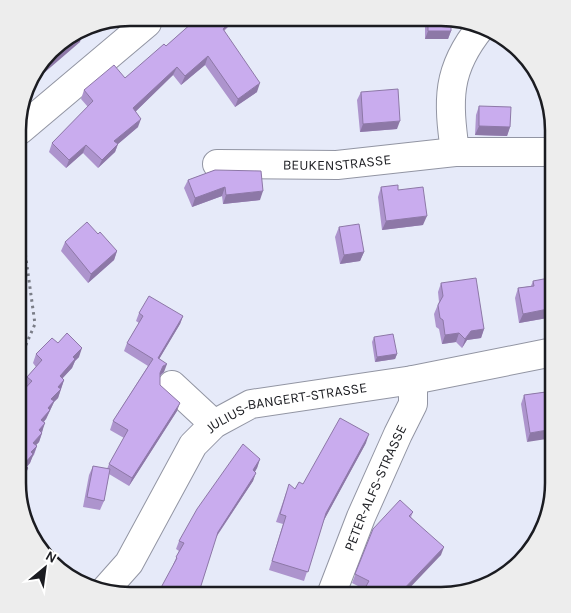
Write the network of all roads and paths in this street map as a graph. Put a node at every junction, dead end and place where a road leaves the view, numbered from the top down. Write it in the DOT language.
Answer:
graph roads {
  1 [pos="143,26"];
  2 [pos="477,33"];
  3 [pos="26,125"];
  4 [pos="455,152"];
  5 [pos="545,152"];
  6 [pos="217,164"];
  7 [pos="26,259"];
  8 [pos="26,345"];
  9 [pos="545,354"];
  10 [pos="413,380"];
  11 [pos="172,385"];
  12 [pos="214,424"];
  13 [pos="110,585"];
  14 [pos="334,587"];
  1 -- 3 [label="street"];
  2 -- 4 [label="street"];
  4 -- 5 [label="street, BEUKENSTRASSE"];
  4 -- 6 [label="street, BEUKENSTRASSE"];
  7 -- 8 [label="path"];
  9 -- 10 [label="street, JULIUS-BANGERT-STRASSE"];
  10 -- 12 [label="street, JULIUS-BANGERT-STRASSE"];
  10 -- 14 [label="street, PETER-ALFS-STRASSE"];
  11 -- 12 [label="street"];
  12 -- 13 [label="street, JULIUS-BANGERT-STRASSE"];
}
